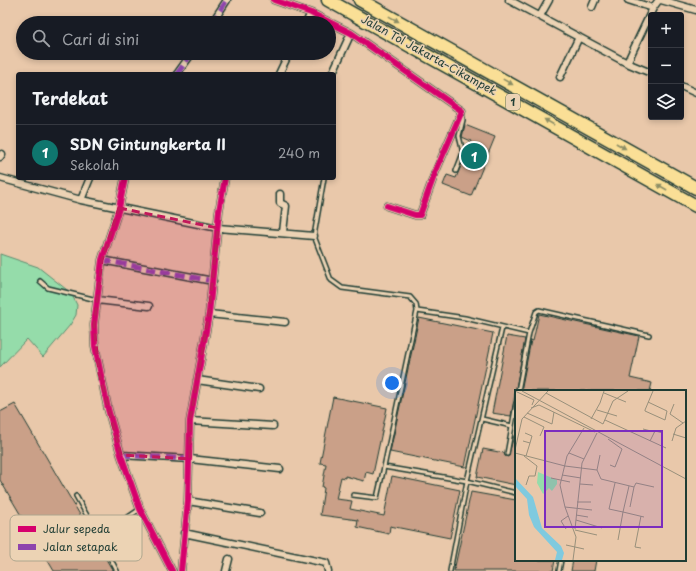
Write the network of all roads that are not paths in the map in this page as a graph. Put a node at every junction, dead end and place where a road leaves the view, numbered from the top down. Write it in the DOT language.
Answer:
graph roads {
  1 [pos="227,0"];
  2 [pos="274,0"];
  3 [pos="328,0"];
  4 [pos="360,0"];
  5 [pos="509,0"];
  6 [pos="548,0"];
  7 [pos="595,0"];
  8 [pos="628,0"];
  9 [pos="592,8"];
  10 [pos="653,8"];
  11 [pos="696,10"];
  12 [pos="311,13"];
  13 [pos="217,16"];
  14 [pos="310,16"];
  15 [pos="317,16"];
  16 [pos="540,16"];
  17 [pos="336,26"];
  18 [pos="351,33"];
  19 [pos="579,37"];
  20 [pos="187,60"];
  21 [pos="286,60"];
  22 [pos="627,63"];
  23 [pos="179,72"];
  24 [pos="280,72"];
  25 [pos="333,72"];
  26 [pos="648,72"];
  27 [pos="560,77"];
  28 [pos="684,87"];
  29 [pos="696,93"];
  30 [pos="462,111"];
  31 [pos="456,171"];
  32 [pos="0,178"];
  33 [pos="89,180"];
  34 [pos="125,180"];
  35 [pos="224,180"];
  36 [pos="324,180"];
  37 [pos="696,188"];
  38 [pos="280,194"];
  39 [pos="82,200"];
  40 [pos="388,206"];
  41 [pos="696,206"];
  42 [pos="119,208"];
  43 [pos="218,228"];
  44 [pos="283,232"];
  45 [pos="314,236"];
  46 [pos="102,260"];
  47 [pos="214,281"];
  48 [pos="40,282"];
  49 [pos="97,300"];
  50 [pos="149,306"];
  51 [pos="417,311"];
  52 [pos="209,314"];
  53 [pos="285,322"];
  54 [pos="502,328"];
  55 [pos="529,333"];
  56 [pos="649,335"];
  57 [pos="197,380"];
  58 [pos="259,389"];
  59 [pos="518,390"];
  60 [pos="515,410"];
  61 [pos="482,419"];
  62 [pos="190,421"];
  63 [pos="273,426"];
  64 [pos="512,426"];
  65 [pos="507,454"];
  66 [pos="121,455"];
  67 [pos="190,459"];
  68 [pos="384,467"];
  69 [pos="280,469"];
  70 [pos="467,481"];
  71 [pos="515,493"];
  72 [pos="353,495"];
  73 [pos="76,496"];
  74 [pos="188,501"];
  75 [pos="140,509"];
  76 [pos="260,513"];
  77 [pos="87,515"];
  78 [pos="131,515"];
  79 [pos="184,533"];
  80 [pos="229,559"];
  81 [pos="112,561"];
  82 [pos="561,561"];
  83 [pos="117,571"];
  84 [pos="172,571"];
  85 [pos="181,571"];
  86 [pos="226,571"];
  87 [pos="328,571"];
  88 [pos="450,571"];
  89 [pos="559,571"];
  1 -- 13 [label="street"];
  2 -- 12 [label="street"];
  41 -- 3 [label="highway, Jalan Tol Jakarta–Cikampek / 1, one-way"];
  4 -- 37 [label="highway, Jalan Tol Jakarta–Cikampek / 1, one-way"];
  5 -- 16 [label="street"];
  6 -- 16 [label="street"];
  7 -- 9 [label="street"];
  8 -- 10 [label="street"];
  10 -- 11 [label="street"];
  10 -- 22 [label="street"];
  12 -- 14 [label="street"];
  12 -- 15 [label="street"];
  16 -- 19 [label="street"];
  17 -- 18 [label="street"];
  18 -- 25 [label="street"];
  18 -- 30 [label="street"];
  19 -- 22 [label="street"];
  19 -- 27 [label="street"];
  20 -- 23 [label="street"];
  21 -- 24 [label="street"];
  22 -- 26 [label="street"];
  28 -- 29 [label="street"];
  30 -- 31 [label="lane"];
  30 -- 40 [label="street"];
  32 -- 39 [label="street"];
  33 -- 39 [label="street"];
  34 -- 42 [label="street"];
  35 -- 43 [label="street"];
  36 -- 45 [label="lane"];
  38 -- 44 [label="street"];
  39 -- 42 [label="street"];
  42 -- 43 [label="street"];
  42 -- 46 [label="street"];
  43 -- 44 [label="street"];
  43 -- 47 [label="street"];
  44 -- 45 [label="street"];
  45 -- 51 [label="lane"];
  46 -- 47 [label="street"];
  46 -- 49 [label="street"];
  47 -- 52 [label="street"];
  48 -- 49 [label="lane"];
  49 -- 50 [label="street"];
  49 -- 66 [label="street"];
  51 -- 54 [label="lane"];
  51 -- 68 [label="lane"];
  52 -- 53 [label="street"];
  52 -- 57 [label="street"];
  54 -- 55 [label="lane"];
  54 -- 61 [label="lane"];
  55 -- 56 [label="lane"];
  55 -- 59 [label="lane"];
  57 -- 58 [label="street"];
  57 -- 62 [label="street"];
  60 -- 64 [label="lane"];
  61 -- 64 [label="lane"];
  61 -- 70 [label="lane"];
  62 -- 63 [label="street"];
  62 -- 67 [label="street"];
  64 -- 65 [label="lane"];
  66 -- 67 [label="street"];
  66 -- 75 [label="street"];
  67 -- 69 [label="street"];
  67 -- 74 [label="street"];
  68 -- 70 [label="lane"];
  68 -- 72 [label="lane"];
  70 -- 71 [label="lane"];
  70 -- 88 [label="lane"];
  73 -- 77 [label="lane"];
  74 -- 76 [label="street"];
  74 -- 79 [label="street"];
  75 -- 78 [label="lane"];
  75 -- 84 [label="street"];
  79 -- 85 [label="street"];
  79 -- 87 [label="street"];
  80 -- 86 [label="street"];
  81 -- 83 [label="lane"];
  82 -- 89 [label="lane"];
}
